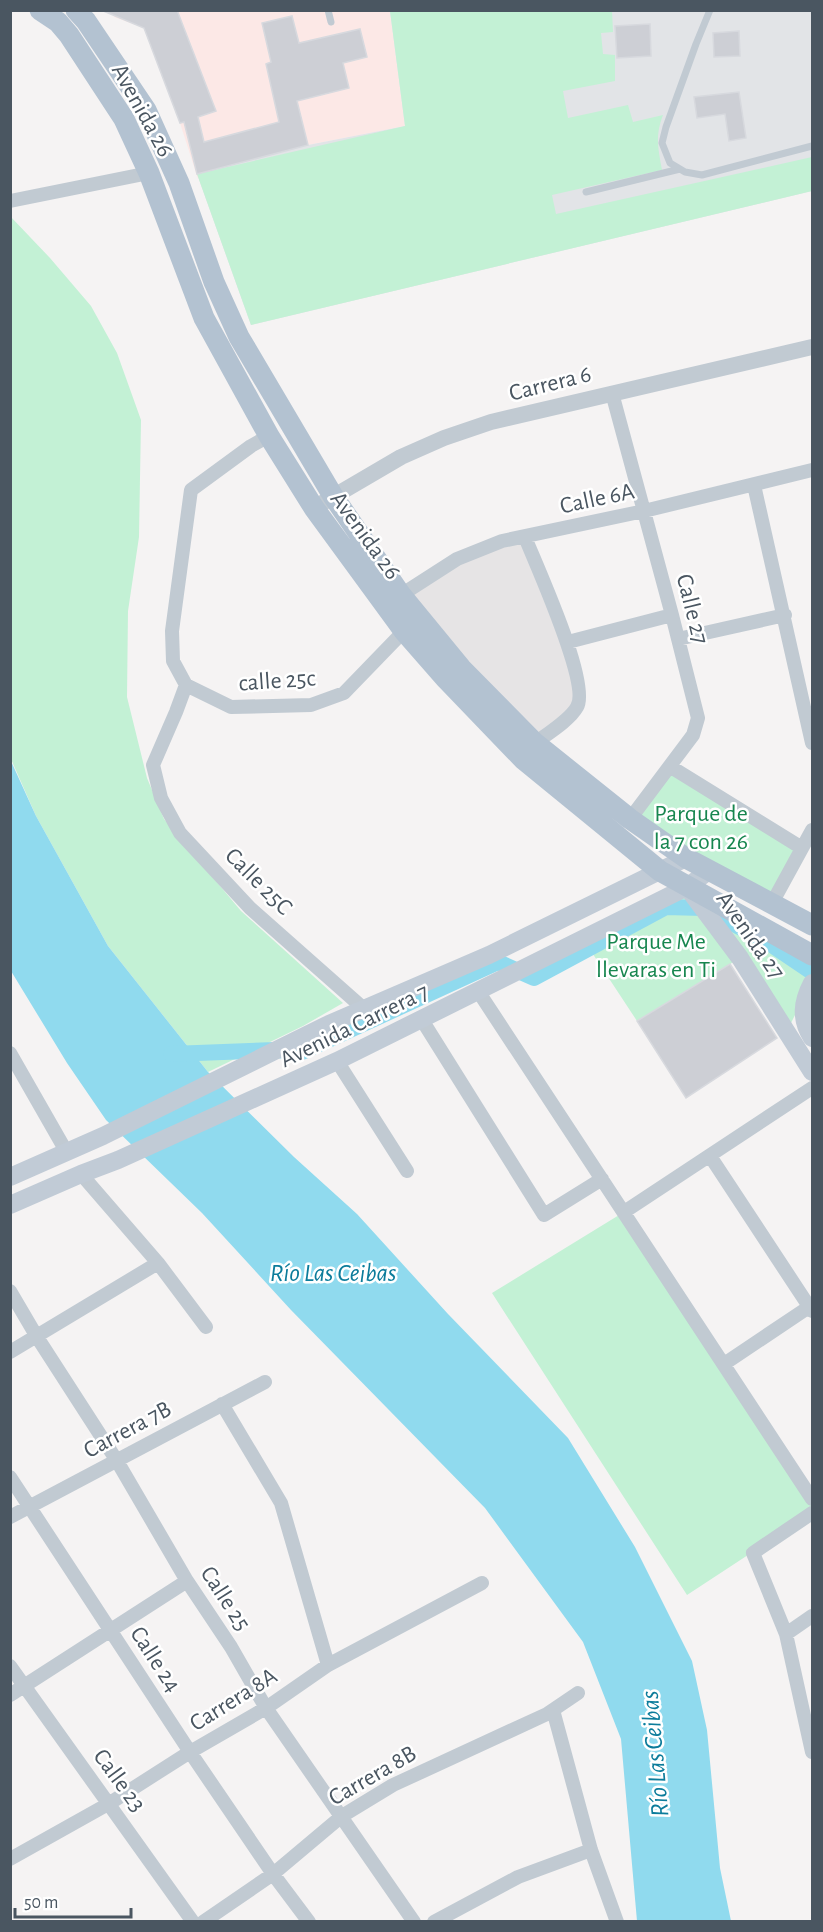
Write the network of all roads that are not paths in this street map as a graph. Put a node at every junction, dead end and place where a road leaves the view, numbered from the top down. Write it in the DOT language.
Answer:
graph roads {
  1 [pos="40,10"];
  2 [pos="76,10"];
  3 [pos="328,10"];
  4 [pos="710,10"];
  5 [pos="331,22"];
  6 [pos="813,146"];
  7 [pos="680,169"];
  8 [pos="149,173"];
  9 [pos="586,192"];
  10 [pos="10,201"];
  11 [pos="813,347"];
  12 [pos="612,393"];
  13 [pos="269,436"];
  14 [pos="813,470"];
  15 [pos="754,485"];
  16 [pos="333,496"];
  17 [pos="314,508"];
  18 [pos="644,511"];
  19 [pos="525,537"];
  20 [pos="401,595"];
  21 [pos="672,615"];
  22 [pos="785,615"];
  23 [pos="404,631"];
  24 [pos="678,639"];
  25 [pos="568,642"];
  26 [pos="186,685"];
  27 [pos="535,743"];
  28 [pos="813,743"];
  29 [pos="671,767"];
  30 [pos="630,819"];
  31 [pos="813,830"];
  32 [pos="802,848"];
  33 [pos="686,858"];
  34 [pos="710,870"];
  35 [pos="660,871"];
  36 [pos="687,887"];
  37 [pos="771,905"];
  38 [pos="813,925"];
  39 [pos="813,955"];
  40 [pos="812,983"];
  41 [pos="478,991"];
  42 [pos="363,1008"];
  43 [pos="422,1020"];
  44 [pos="811,1036"];
  45 [pos="10,1053"];
  46 [pos="337,1061"];
  47 [pos="813,1072"];
  48 [pos="813,1088"];
  49 [pos="66,1151"];
  50 [pos="710,1156"];
  51 [pos="407,1171"];
  52 [pos="81,1174"];
  53 [pos="10,1177"];
  54 [pos="602,1179"];
  55 [pos="10,1205"];
  56 [pos="624,1212"];
  57 [pos="158,1263"];
  58 [pos="10,1291"];
  59 [pos="812,1307"];
  60 [pos="206,1327"];
  61 [pos="37,1337"];
  62 [pos="10,1352"];
  63 [pos="724,1364"];
  64 [pos="265,1382"];
  65 [pos="222,1404"];
  66 [pos="117,1461"];
  67 [pos="10,1477"];
  68 [pos="813,1499"];
  69 [pos="31,1505"];
  70 [pos="813,1514"];
  71 [pos="10,1517"];
  72 [pos="187,1581"];
  73 [pos="482,1583"];
  74 [pos="813,1616"];
  75 [pos="111,1630"];
  76 [pos="786,1634"];
  77 [pos="328,1665"];
  78 [pos="10,1666"];
  79 [pos="24,1686"];
  80 [pos="578,1693"];
  81 [pos="10,1695"];
  82 [pos="808,1707"];
  83 [pos="266,1708"];
  84 [pos="553,1710"];
  85 [pos="190,1752"];
  86 [pos="813,1752"];
  87 [pos="110,1803"];
  88 [pos="342,1816"];
  89 [pos="591,1850"];
  90 [pos="10,1858"];
  91 [pos="273,1874"];
  92 [pos="193,1922"];
  93 [pos="203,1922"];
  94 [pos="309,1922"];
  95 [pos="414,1922"];
  96 [pos="434,1922"];
  97 [pos="617,1922"];
  1 -- 8 [label="main road, Avenida 26"];
  2 -- 16 [label="main road, Avenida 26"];
  3 -- 5 [label="lane"];
  4 -- 7 [label="lane"];
  6 -- 7 [label="lane"];
  7 -- 9 [label="lane"];
  8 -- 10 [label="street"];
  8 -- 13 [label="main road, Avenida 26"];
  11 -- 12 [label="street, Carrera 6"];
  12 -- 16 [label="street, Carrera 6"];
  12 -- 18 [label="street, Calle 27"];
  13 -- 17 [label="main road, Avenida 26"];
  13 -- 26 [label="street"];
  14 -- 15 [label="street, Calle 6A"];
  15 -- 18 [label="street, Calle 6A"];
  15 -- 22 [label="street"];
  16 -- 17 [label="street, Carrera 6"];
  16 -- 20 [label="main road, Avenida 26"];
  17 -- 23 [label="main road, Avenida 26"];
  18 -- 19 [label="street, Calle 6A"];
  18 -- 21 [label="street, Calle 27"];
  19 -- 20 [label="street, Calle 6A"];
  19 -- 25 [label="street"];
  20 -- 27 [label="main road, Avenida 26"];
  21 -- 24 [label="street, Calle 27"];
  21 -- 25 [label="street"];
  22 -- 24 [label="street"];
  22 -- 28 [label="street"];
  23 -- 26 [label="street, calle 25c"];
  23 -- 35 [label="main road, Avenida 26"];
  24 -- 29 [label="street, Calle 27"];
  25 -- 27 [label="street"];
  26 -- 42 [label="street, Calle 25C"];
  27 -- 30 [label="main road, Avenida 26"];
  29 -- 30 [label="street, Calle 27"];
  29 -- 32 [label="street"];
  30 -- 33 [label="main road, Avenida 26"];
  31 -- 32 [label="street"];
  32 -- 37 [label="street"];
  33 -- 34 [label="main road, Avenida 26"];
  33 -- 35 [label="main road, Avenida Carrera 7"];
  34 -- 36 [label="main road, Avenida Carrera 7"];
  34 -- 37 [label="main road, Avenida 26"];
  35 -- 36 [label="main road, Avenida 26"];
  35 -- 42 [label="main road, Avenida Carrera 7"];
  36 -- 39 [label="main road, Avenida 26"];
  36 -- 41 [label="main road, Avenida Carrera 7"];
  36 -- 47 [label="main road, Avenida 27"];
  37 -- 38 [label="main road, Avenida 26"];
  40 -- 44 [label="main road"];
  41 -- 43 [label="main road, Avenida Carrera 7"];
  41 -- 54 [label="street"];
  42 -- 49 [label="main road, Avenida Carrera 7"];
  43 -- 46 [label="main road, Avenida Carrera 7"];
  43 -- 54 [label="street"];
  45 -- 49 [label="street"];
  46 -- 51 [label="street"];
  46 -- 52 [label="main road, Avenida Carrera 7"];
  48 -- 50 [label="street"];
  49 -- 53 [label="main road, Avenida Carrera 7"];
  50 -- 56 [label="street"];
  50 -- 59 [label="street"];
  52 -- 55 [label="main road, Avenida Carrera 7"];
  52 -- 57 [label="street"];
  54 -- 56 [label="street"];
  56 -- 63 [label="street"];
  57 -- 60 [label="street"];
  57 -- 61 [label="street"];
  58 -- 61 [label="street, Calle 25"];
  59 -- 63 [label="street"];
  61 -- 62 [label="street"];
  61 -- 66 [label="street, Calle 25"];
  63 -- 68 [label="street"];
  64 -- 65 [label="street, Carrera 7B"];
  65 -- 66 [label="street, Carrera 7B"];
  65 -- 77 [label="street"];
  66 -- 69 [label="street, Carrera 7B"];
  66 -- 72 [label="street, Calle 25"];
  67 -- 69 [label="street, Calle 24"];
  69 -- 71 [label="street, Carrera 7B"];
  69 -- 75 [label="street, Calle 24"];
  70 -- 76 [label="street"];
  72 -- 75 [label="street"];
  72 -- 83 [label="street, Calle 25"];
  73 -- 77 [label="street, Carrera 8A"];
  74 -- 76 [label="street"];
  75 -- 79 [label="street"];
  75 -- 85 [label="street, Calle 24"];
  76 -- 82 [label="street"];
  77 -- 83 [label="street, Carrera 8A"];
  78 -- 79 [label="street, Calle 23"];
  79 -- 81 [label="street"];
  79 -- 87 [label="street, Calle 23"];
  80 -- 84 [label="street, Carrera 8B"];
  82 -- 86 [label="street"];
  83 -- 85 [label="street, Carrera 8A"];
  83 -- 88 [label="street, Calle 25"];
  84 -- 88 [label="street, Carrera 8B"];
  84 -- 89 [label="street"];
  85 -- 87 [label="street, Carrera 8A"];
  85 -- 91 [label="street, Calle 24"];
  87 -- 90 [label="street, Carrera 8A"];
  87 -- 92 [label="street, Calle 23"];
  88 -- 91 [label="street, Carrera 8B"];
  88 -- 95 [label="street, Calle 25"];
  89 -- 96 [label="street"];
  89 -- 97 [label="street"];
  91 -- 93 [label="street, Carrera 8B"];
  91 -- 94 [label="street, Calle 24"];
}
